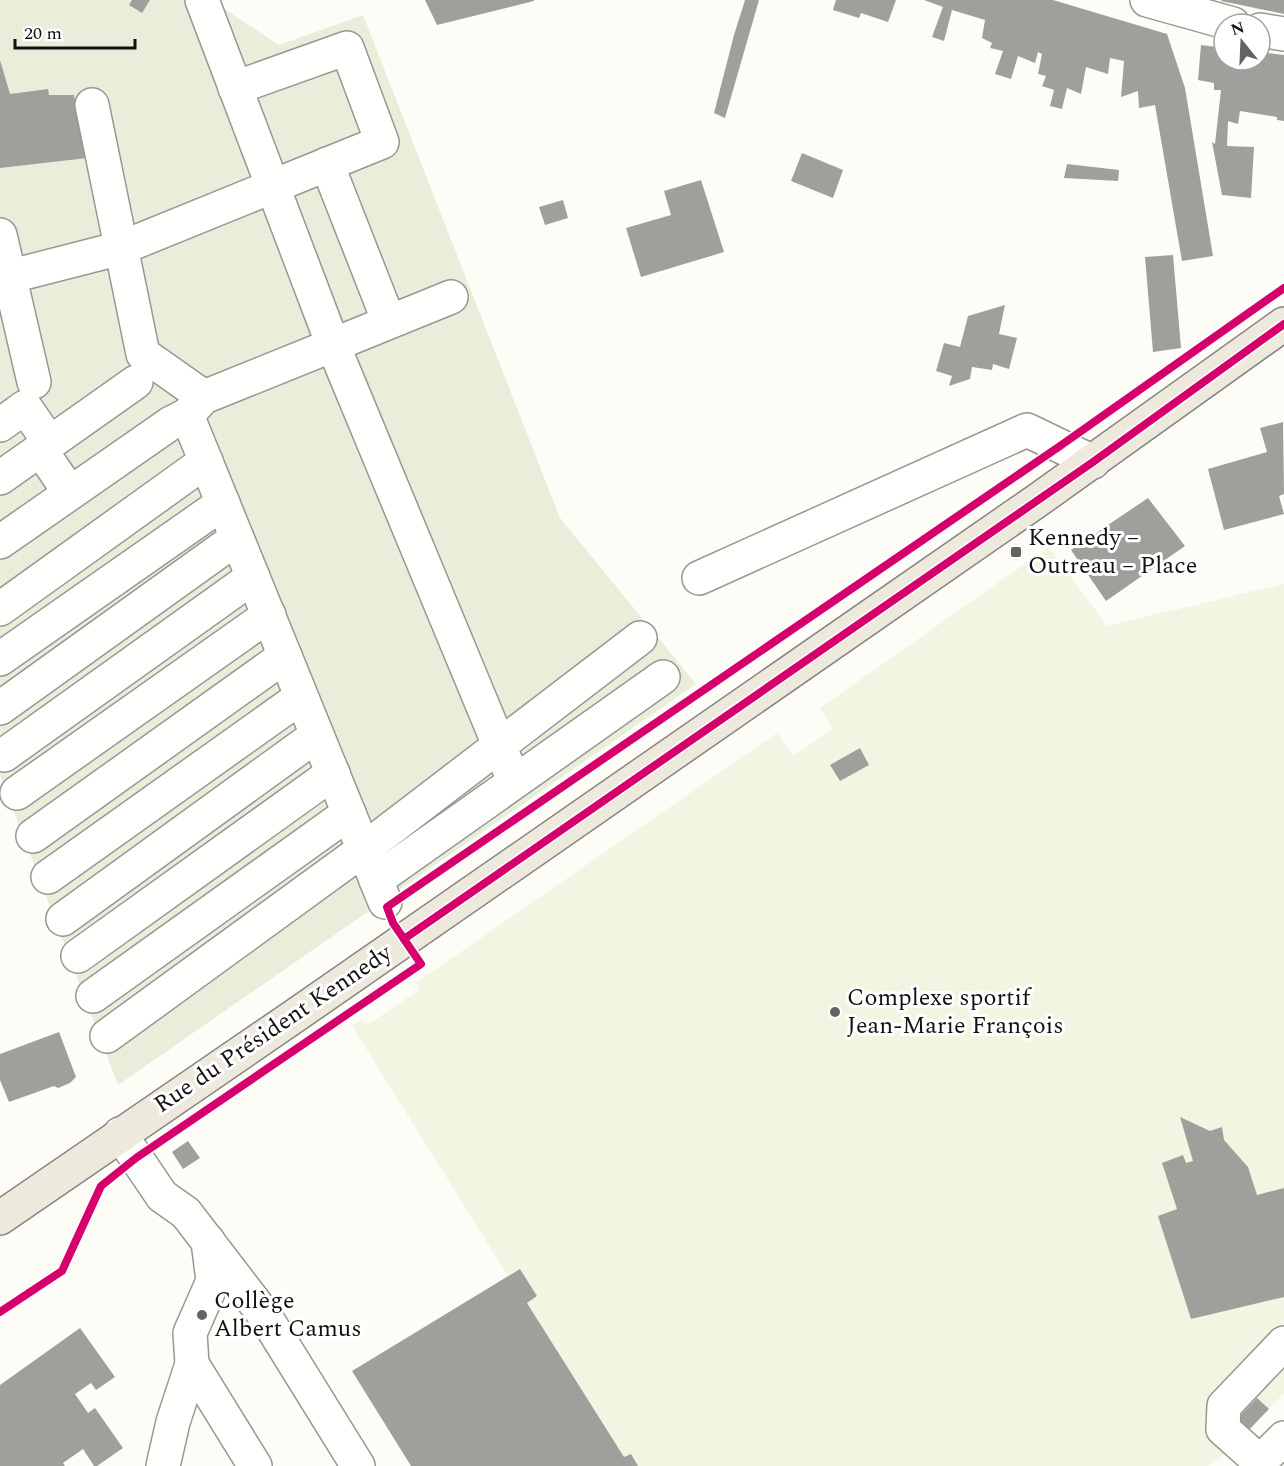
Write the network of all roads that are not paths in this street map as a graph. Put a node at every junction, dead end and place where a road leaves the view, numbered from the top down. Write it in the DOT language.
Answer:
graph roads {
  1 [pos="202,0"];
  2 [pos="1147,0"];
  3 [pos="1212,18"];
  4 [pos="236,88"];
  5 [pos="92,105"];
  6 [pos="327,164"];
  7 [pos="273,187"];
  8 [pos="0,236"];
  9 [pos="121,248"];
  10 [pos="5,278"];
  11 [pos="451,297"];
  12 [pos="389,322"];
  13 [pos="1284,324"];
  14 [pos="333,345"];
  15 [pos="34,382"];
  16 [pos="136,382"];
  17 [pos="195,406"];
  18 [pos="0,425"];
  19 [pos="45,446"];
  20 [pos="206,461"];
  21 [pos="1093,462"];
  22 [pos="0,478"];
  23 [pos="70,493"];
  24 [pos="223,503"];
  25 [pos="237,538"];
  26 [pos="0,542"];
  27 [pos="253,577"];
  28 [pos="699,578"];
  29 [pos="0,609"];
  30 [pos="269,615"];
  31 [pos="640,638"];
  32 [pos="285,656"];
  33 [pos="0,659"];
  34 [pos="663,677"];
  35 [pos="302,697"];
  36 [pos="0,708"];
  37 [pos="317,735"];
  38 [pos="499,746"];
  39 [pos="4,755"];
  40 [pos="333,773"];
  41 [pos="514,782"];
  42 [pos="17,793"];
  43 [pos="349,813"];
  44 [pos="33,836"];
  45 [pos="364,849"];
  46 [pos="48,877"];
  47 [pos="63,920"];
  48 [pos="78,956"];
  49 [pos="93,996"];
  50 [pos="107,1036"];
  51 [pos="120,1134"];
  52 [pos="0,1218"];
  53 [pos="208,1241"];
  54 [pos="1284,1343"];
  55 [pos="192,1364"];
  56 [pos="1284,1438"];
  57 [pos="1258,1464"];
  58 [pos="163,1466"];
  59 [pos="255,1466"];
  60 [pos="358,1466"];
  1 -- 4 [label="street"];
  2 -- 3 [label="street"];
  4 -- 6 [label="street"];
  4 -- 7 [label="street"];
  5 -- 9 [label="street"];
  6 -- 7 [label="street"];
  6 -- 12 [label="street"];
  7 -- 9 [label="street"];
  7 -- 14 [label="street"];
  8 -- 10 [label="street"];
  9 -- 10 [label="street"];
  9 -- 17 [label="street"];
  10 -- 15 [label="street"];
  11 -- 12 [label="street"];
  12 -- 14 [label="street"];
  13 -- 21 [label="main road, Rue du Président Kennedy"];
  14 -- 17 [label="street"];
  14 -- 38 [label="street"];
  16 -- 19 [label="street"];
  17 -- 20 [label="street"];
  17 -- 23 [label="street"];
  18 -- 19 [label="street"];
  19 -- 22 [label="street"];
  19 -- 23 [label="street"];
  20 -- 24 [label="street"];
  20 -- 29 [label="street"];
  21 -- 28 [label="street"];
  21 -- 51 [label="main road, Rue du Président Kennedy"];
  23 -- 26 [label="street"];
  24 -- 25 [label="street"];
  24 -- 33 [label="street"];
  25 -- 27 [label="street"];
  25 -- 36 [label="street"];
  27 -- 30 [label="street"];
  27 -- 39 [label="street"];
  30 -- 32 [label="street"];
  30 -- 42 [label="street"];
  31 -- 38 [label="street"];
  32 -- 35 [label="street"];
  32 -- 44 [label="street"];
  34 -- 41 [label="street"];
  35 -- 37 [label="street"];
  35 -- 46 [label="street"];
  37 -- 40 [label="street"];
  37 -- 47 [label="street"];
  38 -- 41 [label="street"];
  38 -- 45 [label="street"];
  40 -- 43 [label="street"];
  40 -- 48 [label="street"];
  41 -- 45 [label="street"];
  43 -- 45 [label="street"];
  43 -- 49 [label="street"];
  45 -- 50 [label="street"];
  51 -- 52 [label="main road, Rue du Président Kennedy"];
  51 -- 53 [label="street"];
  53 -- 55 [label="street"];
  53 -- 60 [label="street"];
  54 -- 57 [label="street"];
  55 -- 58 [label="street"];
  55 -- 59 [label="street"];
  56 -- 57 [label="street"];
}
